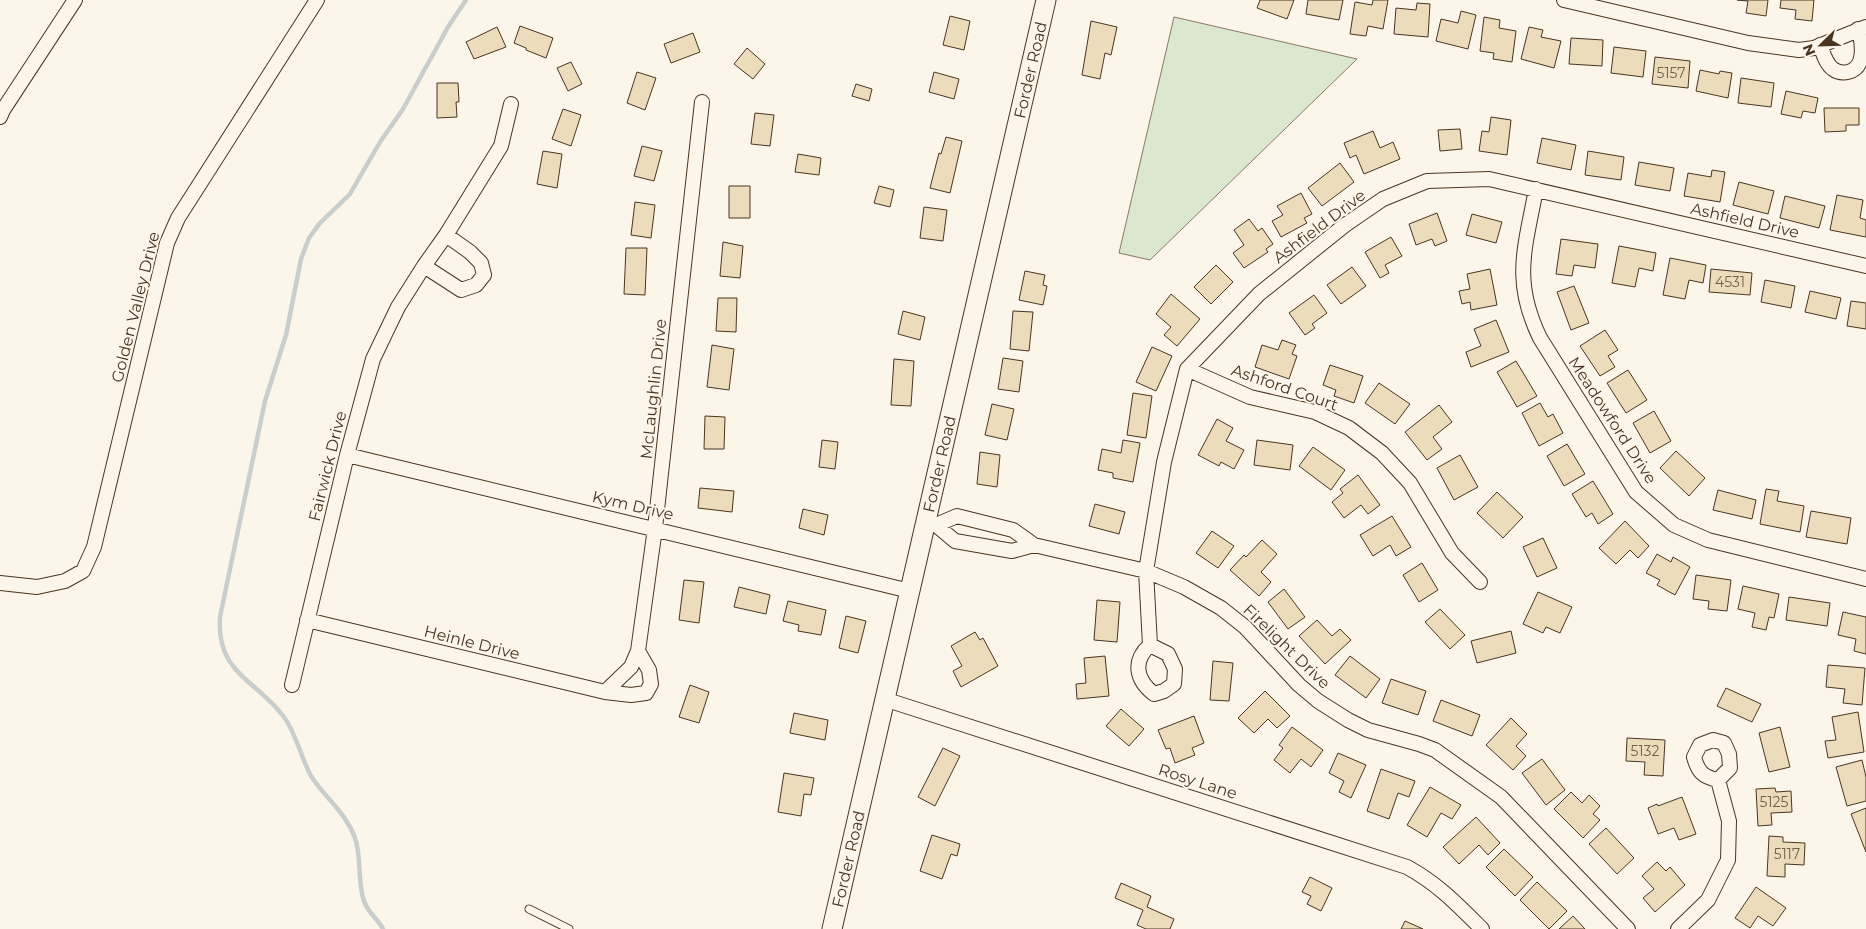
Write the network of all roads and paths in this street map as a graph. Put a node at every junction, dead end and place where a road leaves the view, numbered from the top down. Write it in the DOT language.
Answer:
graph roads {
  1 [pos="75,0"];
  2 [pos="317,0"];
  3 [pos="1046,0"];
  4 [pos="1564,0"];
  5 [pos="1862,28"];
  6 [pos="1820,45"];
  7 [pos="702,102"];
  8 [pos="511,104"];
  9 [pos="0,117"];
  10 [pos="1536,189"];
  11 [pos="446,235"];
  12 [pos="424,266"];
  13 [pos="1866,266"];
  14 [pos="1187,369"];
  15 [pos="347,455"];
  16 [pos="931,524"];
  17 [pos="655,528"];
  18 [pos="1034,545"];
  19 [pos="1146,571"];
  20 [pos="1866,579"];
  21 [pos="1480,582"];
  22 [pos="0,583"];
  23 [pos="910,591"];
  24 [pos="307,620"];
  25 [pos="1150,645"];
  26 [pos="638,651"];
  27 [pos="292,685"];
  28 [pos="605,692"];
  29 [pos="884,699"];
  30 [pos="1718,780"];
  31 [pos="529,909"];
  32 [pos="569,929"];
  33 [pos="834,929"];
  34 [pos="1482,929"];
  35 [pos="1628,929"];
  36 [pos="1678,929"];
  1 -- 9 [label="street"];
  2 -- 22 [label="street, Golden Valley Drive"];
  3 -- 16 [label="main road, Forder Road"];
  4 -- 6 [label="street"];
  5 -- 6 [label="street"];
  5 -- 6 [label="street"];
  7 -- 17 [label="street, McLaughlin Drive"];
  8 -- 11 [label="street, Fairwick Drive"];
  10 -- 13 [label="street, Ashfield Drive"];
  10 -- 14 [label="street, Ashfield Drive"];
  10 -- 20 [label="street, Meadowford Drive"];
  11 -- 12 [label="street, Fairwick Drive"];
  11 -- 12 [label="street"];
  12 -- 15 [label="street, Fairwick Drive"];
  14 -- 19 [label="street, Ashfield Drive"];
  14 -- 21 [label="street, Ashford Court"];
  15 -- 17 [label="street, Kym Drive"];
  15 -- 24 [label="street, Fairwick Drive"];
  16 -- 18 [label="street, Firelight Drive"];
  16 -- 18 [label="street, Firelight Drive"];
  16 -- 23 [label="main road, Forder Road"];
  17 -- 23 [label="street, Kym Drive"];
  17 -- 26 [label="street, McLaughlin Drive"];
  18 -- 19 [label="street, Firelight Drive"];
  19 -- 25 [label="street, Ashfield Drive"];
  19 -- 35 [label="street, Firelight Drive"];
  23 -- 29 [label="main road, Forder Road"];
  24 -- 27 [label="street, Fairwick Drive"];
  24 -- 28 [label="street, Heinle Drive"];
  26 -- 28 [label="street, McLaughlin Drive"];
  26 -- 28 [label="street, Heinle Drive"];
  29 -- 33 [label="main road, Forder Road"];
  29 -- 34 [label="street, Rosy Lane"];
  30 -- 36 [label="street"];
  31 -- 32 [label="lane"];
}
